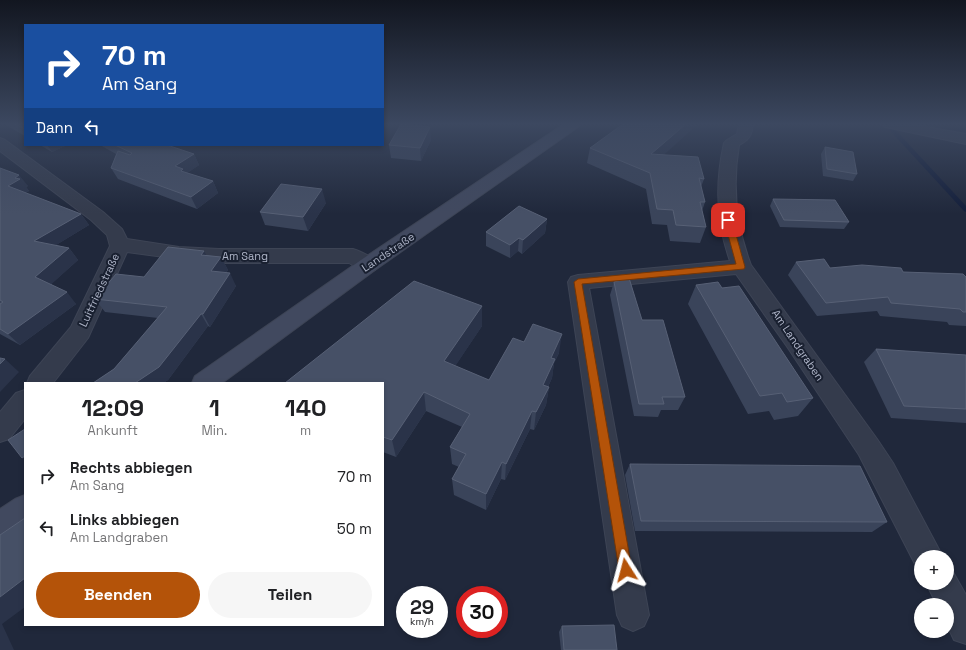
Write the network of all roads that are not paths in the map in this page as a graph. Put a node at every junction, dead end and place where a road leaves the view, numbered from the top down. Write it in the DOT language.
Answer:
graph roads {
  1 [pos="24,154"];
  2 [pos="529,154"];
  3 [pos="729,154"];
  4 [pos="120,246"];
  5 [pos="368,265"];
  6 [pos="741,267"];
  7 [pos="39,382"];
  8 [pos="205,382"];
  9 [pos="24,401"];
  10 [pos="0,431"];
  11 [pos="24,510"];
  12 [pos="0,526"];
  13 [pos="924,550"];
  14 [pos="946,590"];
  15 [pos="633,615"];
  16 [pos="966,628"];
  1 -- 4 [label="street, Luitfriedstraße"];
  2 -- 5 [label="street, Landstraße"];
  3 -- 6 [label="street, Am Landgraben"];
  4 -- 5 [label="street, Am Sang"];
  4 -- 7 [label="street, Luitfriedstraße"];
  5 -- 8 [label="street, Landstraße"];
  6 -- 13 [label="street, Am Landgraben"];
  6 -- 15 [label="street"];
  9 -- 10 [label="street"];
  11 -- 12 [label="street"];
  14 -- 16 [label="street"];
}
